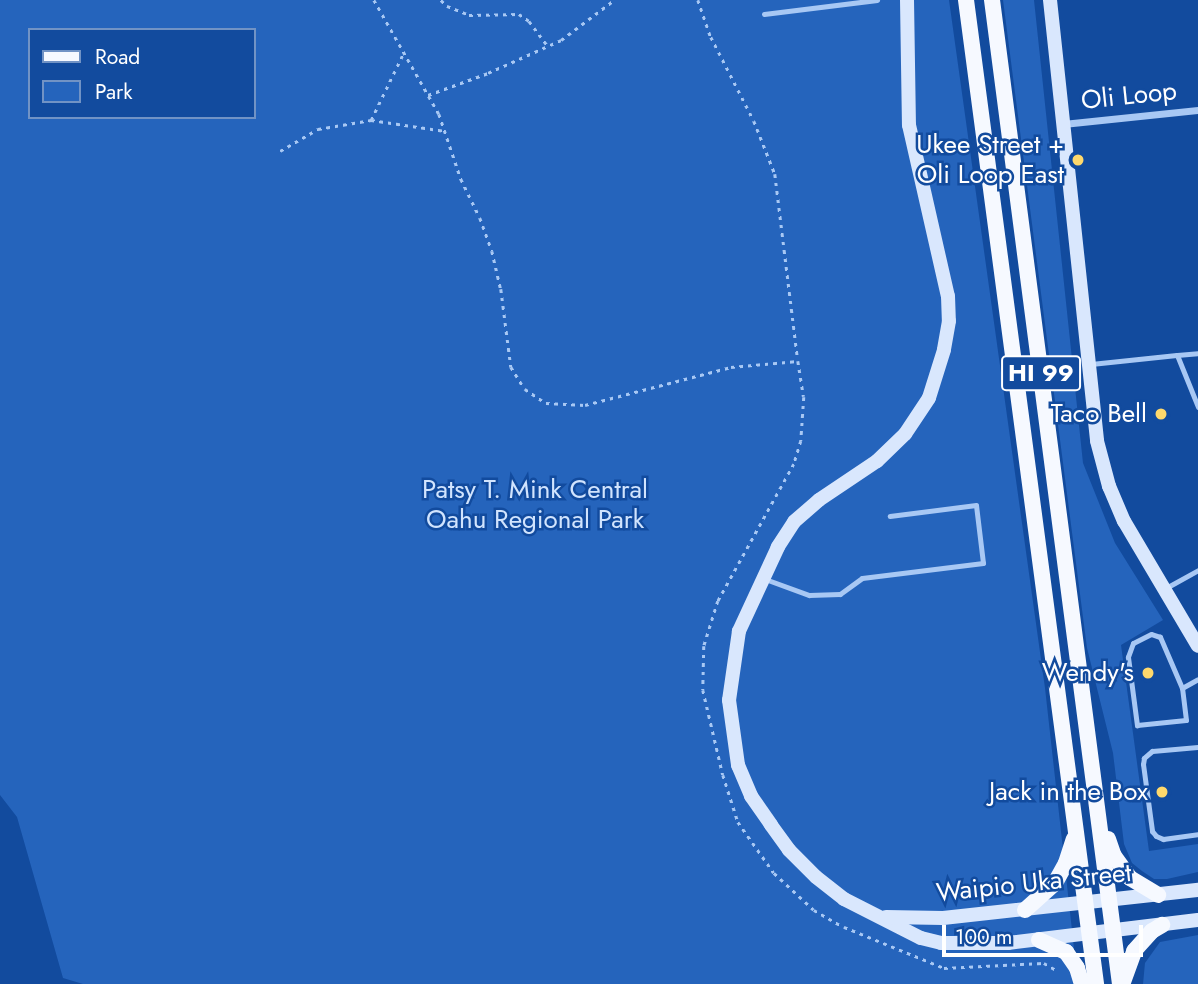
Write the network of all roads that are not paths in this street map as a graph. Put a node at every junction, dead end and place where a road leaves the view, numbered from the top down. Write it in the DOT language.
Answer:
graph roads {
  1 [pos="877,0"];
  2 [pos="907,0"];
  3 [pos="966,0"];
  4 [pos="992,0"];
  5 [pos="1050,0"];
  6 [pos="764,13"];
  7 [pos="1198,110"];
  8 [pos="1063,124"];
  9 [pos="1198,353"];
  10 [pos="1177,355"];
  11 [pos="1088,364"];
  12 [pos="1198,407"];
  13 [pos="890,516"];
  14 [pos="1198,570"];
  15 [pos="762,578"];
  16 [pos="1164,589"];
  17 [pos="1194,630"];
  18 [pos="1198,646"];
  19 [pos="1198,679"];
  20 [pos="1182,688"];
  21 [pos="1198,747"];
  22 [pos="1097,798"];
  23 [pos="1075,834"];
  24 [pos="1198,834"];
  25 [pos="1198,890"];
  26 [pos="1158,895"];
  27 [pos="1110,901"];
  28 [pos="1086,904"];
  29 [pos="1025,909"];
  30 [pos="874,916"];
  31 [pos="1198,920"];
  32 [pos="1162,925"];
  33 [pos="1114,932"];
  34 [pos="1090,935"];
  35 [pos="1039,940"];
  36 [pos="1082,984"];
  37 [pos="1096,984"];
  38 [pos="1122,984"];
  1 -- 6 [label="lane"];
  2 -- 15 [label="street, Waipio Uka Street"];
  3 -- 23 [label="main road, HI 99"];
  4 -- 22 [label="main road, HI 99"];
  5 -- 8 [label="street"];
  7 -- 8 [label="street, Oli Loop"];
  8 -- 11 [label="street"];
  9 -- 10 [label="lane"];
  10 -- 11 [label="lane"];
  10 -- 12 [label="lane"];
  11 -- 16 [label="street"];
  13 -- 15 [label="lane"];
  14 -- 16 [label="lane"];
  15 -- 30 [label="street, Waipio Uka Street"];
  16 -- 17 [label="street"];
  17 -- 18 [label="street"];
  19 -- 20 [label="lane"];
  20 -- 20 [label="lane"];
  21 -- 24 [label="lane"];
  22 -- 26 [label="main road"];
  22 -- 27 [label="main road, HI 99"];
  23 -- 28 [label="main road, HI 99"];
  23 -- 29 [label="main road"];
  25 -- 26 [label="street, Waipio Uka Street"];
  26 -- 27 [label="street, Waipio Uka Street"];
  27 -- 28 [label="street, Waipio Uka Street"];
  27 -- 33 [label="main road, HI 99"];
  28 -- 29 [label="street, Waipio Uka Street"];
  28 -- 34 [label="main road, HI 99"];
  29 -- 30 [label="street, Waipio Uka Street"];
  30 -- 35 [label="street, Waipio Uka Street"];
  31 -- 32 [label="street, Waipio Uka Street"];
  32 -- 33 [label="street, Waipio Uka Street"];
  32 -- 38 [label="main road"];
  33 -- 34 [label="street, Waipio Uka Street"];
  33 -- 38 [label="main road, HI 99"];
  34 -- 35 [label="street, Waipio Uka Street"];
  34 -- 37 [label="main road, HI 99"];
  35 -- 36 [label="main road"];
}
